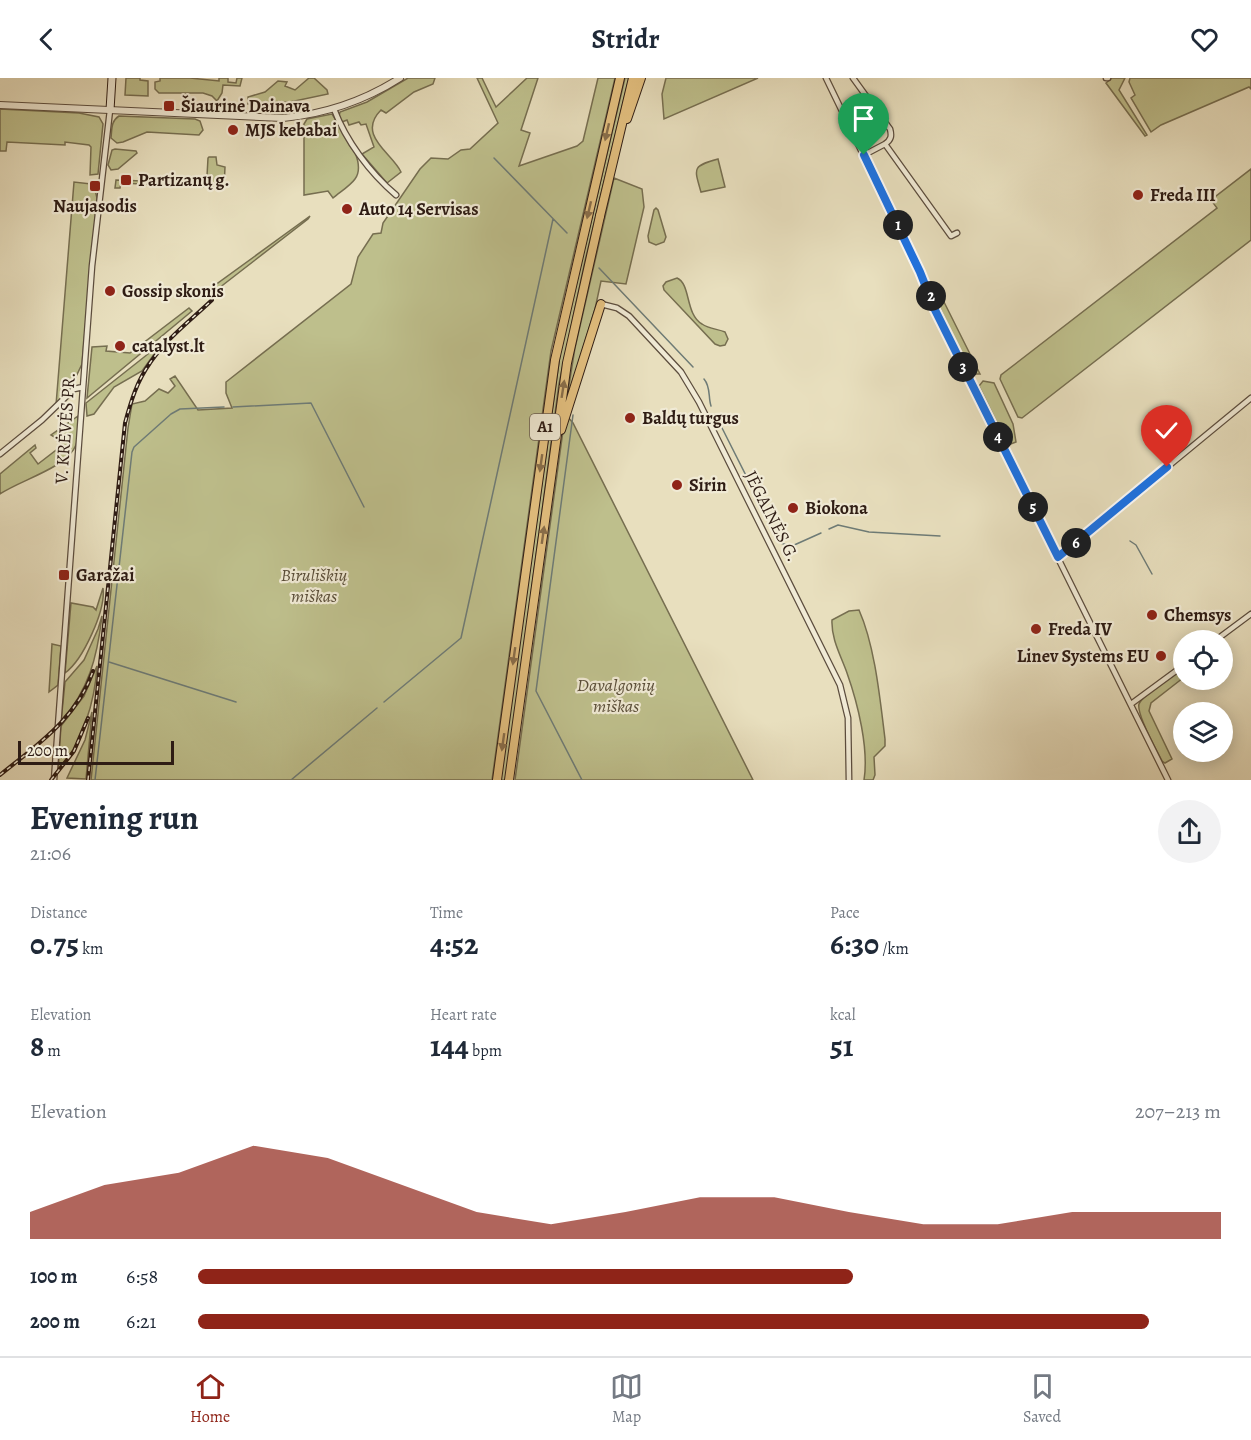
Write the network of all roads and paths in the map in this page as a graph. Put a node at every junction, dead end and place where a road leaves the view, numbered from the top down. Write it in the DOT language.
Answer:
graph roads {
  1 [pos="112,78"];
  2 [pos="400,78"];
  3 [pos="620,78"];
  4 [pos="633,78"];
  5 [pos="641,78"];
  6 [pos="826,78"];
  7 [pos="853,78"];
  8 [pos="0,105"];
  9 [pos="334,109"];
  10 [pos="110,110"];
  11 [pos="885,144"];
  12 [pos="864,155"];
  13 [pos="612,164"];
  14 [pos="396,195"];
  15 [pos="600,216"];
  16 [pos="957,233"];
  17 [pos="601,304"];
  18 [pos="83,387"];
  19 [pos="1251,398"];
  20 [pos="555,447"];
  21 [pos="0,454"];
  22 [pos="1058,557"];
  23 [pos="1251,614"];
  24 [pos="1229,630"];
  25 [pos="1173,673"];
  26 [pos="1131,704"];
  27 [pos="54,780"];
  28 [pos="497,780"];
  29 [pos="509,780"];
  30 [pos="849,780"];
  31 [pos="1168,780"];
  1 -- 10 [label="main road, V. KRĖVĖS PR."];
  2 -- 9 [label="street"];
  3 -- 28 [label="highway, A1, one-way"];
  4 -- 13 [label="highway, A1"];
  5 -- 13 [label="highway"];
  6 -- 12 [label="street"];
  7 -- 11 [label="street"];
  8 -- 10 [label="street"];
  9 -- 10 [label="street"];
  9 -- 14 [label="street"];
  10 -- 18 [label="street, V. KRĖVĖS PR."];
  11 -- 12 [label="street"];
  11 -- 16 [label="street"];
  12 -- 22 [label="street"];
  13 -- 15 [label="highway, A1"];
  20 -- 15 [label="highway, A1, one-way"];
  17 -- 20 [label="highway"];
  17 -- 30 [label="street, JĖGAINĖS G."];
  18 -- 21 [label="street"];
  18 -- 27 [label="street, V. KRĖVĖS PR."];
  19 -- 22 [label="street"];
  29 -- 20 [label="highway, A1, one-way"];
  22 -- 26 [label="street"];
  23 -- 24 [label="street"];
  25 -- 26 [label="street"];
  26 -- 31 [label="street"];
}
